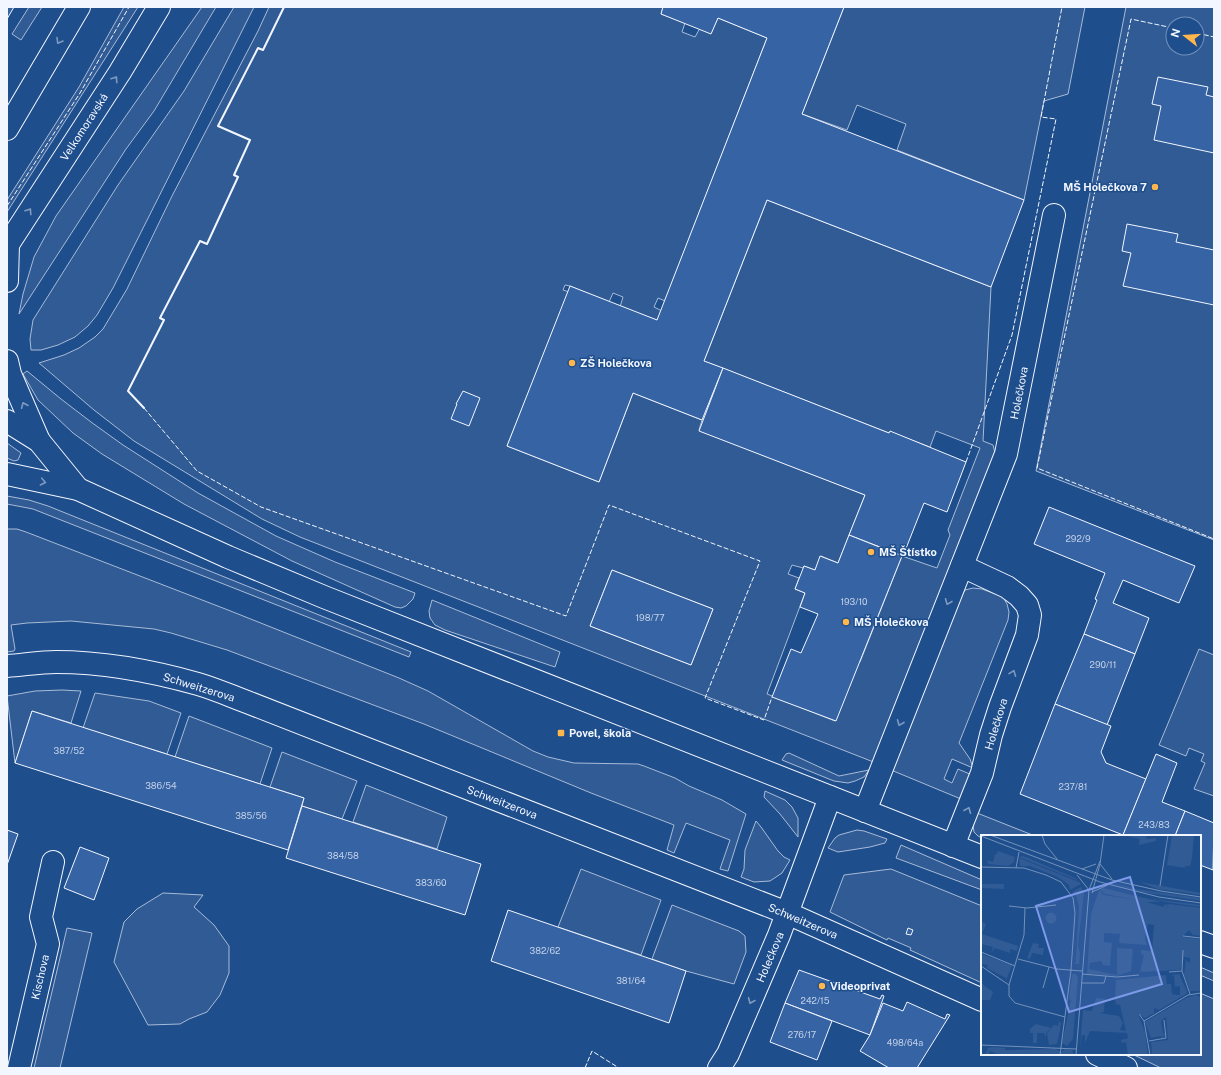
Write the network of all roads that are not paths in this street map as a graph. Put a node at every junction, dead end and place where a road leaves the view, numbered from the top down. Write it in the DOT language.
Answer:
graph roads {
  1 [pos="79,7"];
  2 [pos="159,7"];
  3 [pos="7,129"];
  4 [pos="1054,215"];
  5 [pos="8,245"];
  6 [pos="7,281"];
  7 [pos="7,361"];
  8 [pos="7,421"];
  9 [pos="39,441"];
  10 [pos="7,474"];
  11 [pos="78,489"];
  12 [pos="962,566"];
  13 [pos="7,666"];
  14 [pos="830,797"];
  15 [pos="865,811"];
  16 [pos="953,846"];
  17 [pos="981,857"];
  18 [pos="53,862"];
  19 [pos="787,913"];
  20 [pos="1201,942"];
  21 [pos="1214,948"];
  22 [pos="981,1000"];
  23 [pos="1099,1055"];
  24 [pos="19,1068"];
  25 [pos="719,1068"];
  26 [pos="1126,1068"];
  1 -- 3 [label="street, one-way"];
  5 -- 2 [label="street, Velkomoravská, one-way"];
  4 -- 12 [label="street, Holečkova"];
  5 -- 6 [label="street"];
  9 -- 7 [label="street, one-way"];
  8 -- 9 [label="street"];
  9 -- 11 [label="street"];
  10 -- 11 [label="street, one-way"];
  11 -- 14 [label="street"];
  12 -- 15 [label="street, Holečkova, one-way"];
  16 -- 12 [label="street, Holečkova, one-way"];
  13 -- 19 [label="street, Schweitzerova"];
  14 -- 15 [label="street"];
  14 -- 19 [label="street, Holečkova"];
  15 -- 16 [label="street"];
  16 -- 17 [label="street"];
  18 -- 24 [label="street, Kischova"];
  19 -- 22 [label="street, Schweitzerova"];
  19 -- 25 [label="street, Holečkova, one-way"];
  20 -- 21 [label="street"];
  23 -- 26 [label="street"];
}
